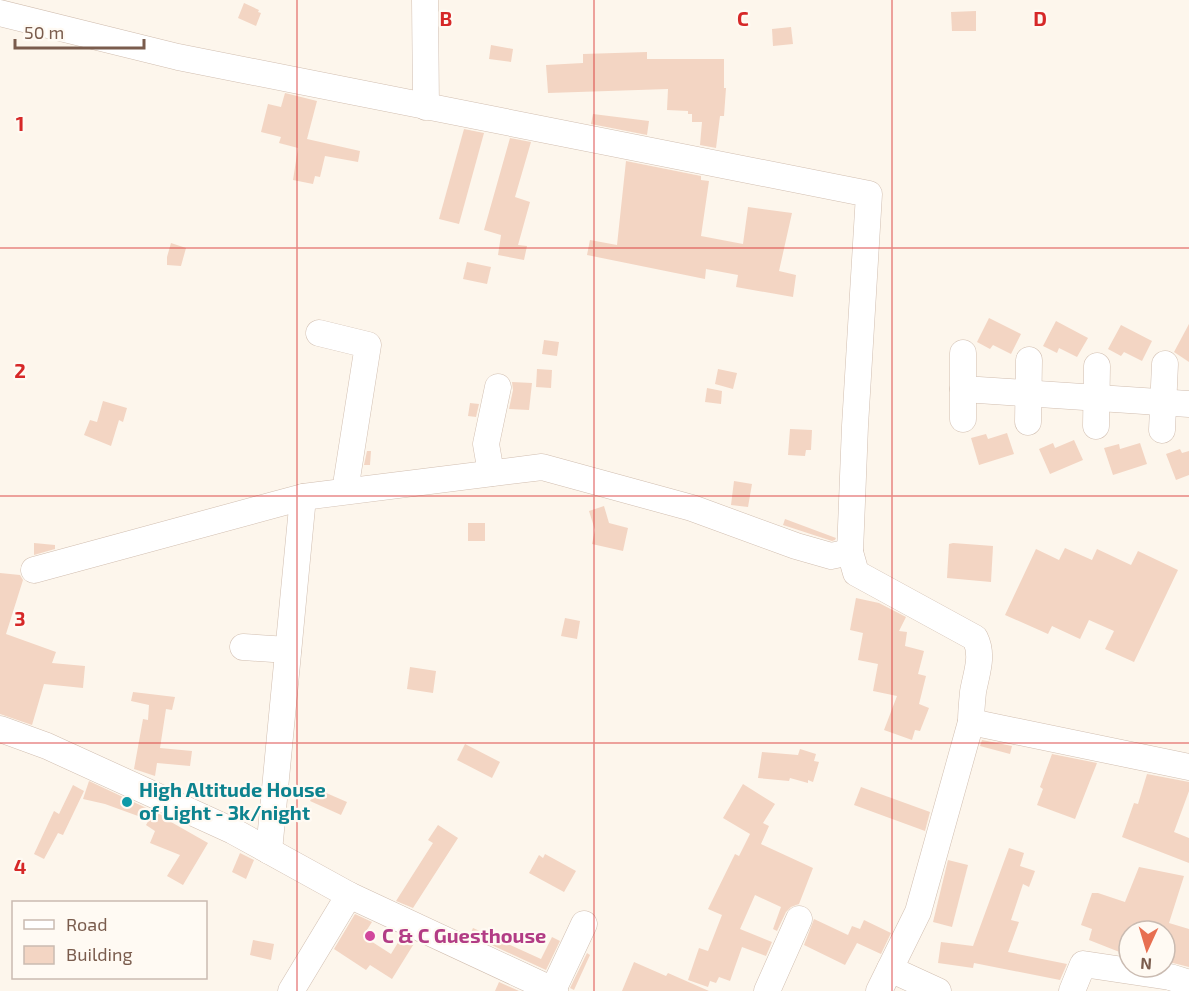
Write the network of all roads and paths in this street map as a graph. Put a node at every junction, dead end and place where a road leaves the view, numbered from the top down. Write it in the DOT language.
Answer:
graph roads {
  1 [pos="425,0"];
  2 [pos="0,13"];
  3 [pos="426,106"];
  4 [pos="319,333"];
  5 [pos="963,353"];
  6 [pos="1029,360"];
  7 [pos="1165,364"];
  8 [pos="1097,366"];
  9 [pos="498,387"];
  10 [pos="963,389"];
  11 [pos="1028,393"];
  12 [pos="1097,398"];
  13 [pos="1163,402"];
  14 [pos="1189,404"];
  15 [pos="963,418"];
  16 [pos="1028,422"];
  17 [pos="1096,426"];
  18 [pos="1162,430"];
  19 [pos="491,473"];
  20 [pos="345,491"];
  21 [pos="303,496"];
  22 [pos="850,552"];
  23 [pos="34,570"];
  24 [pos="243,647"];
  25 [pos="288,650"];
  26 [pos="971,722"];
  27 [pos="0,729"];
  28 [pos="1189,767"];
  29 [pos="269,851"];
  30 [pos="350,895"];
  31 [pos="799,919"];
  32 [pos="584,924"];
  33 [pos="884,980"];
  34 [pos="1189,983"];
  35 [pos="291,991"];
  36 [pos="554,991"];
  37 [pos="767,991"];
  38 [pos="938,991"];
  39 [pos="1072,991"];
  1 -- 3 [label="street"];
  2 -- 3 [label="street"];
  3 -- 22 [label="street"];
  4 -- 20 [label="street"];
  5 -- 10 [label="street"];
  6 -- 11 [label="street"];
  7 -- 13 [label="street"];
  8 -- 12 [label="street"];
  9 -- 19 [label="street"];
  10 -- 11 [label="street"];
  10 -- 15 [label="street"];
  11 -- 12 [label="street"];
  11 -- 16 [label="street"];
  12 -- 13 [label="street"];
  12 -- 17 [label="street"];
  13 -- 14 [label="street"];
  13 -- 18 [label="street"];
  19 -- 20 [label="street"];
  19 -- 22 [label="street"];
  20 -- 21 [label="street"];
  21 -- 23 [label="street"];
  21 -- 25 [label="street"];
  22 -- 26 [label="street"];
  24 -- 25 [label="street"];
  25 -- 29 [label="street"];
  26 -- 28 [label="street"];
  26 -- 33 [label="street"];
  27 -- 29 [label="street"];
  29 -- 30 [label="street"];
  30 -- 35 [label="street"];
  30 -- 36 [label="street"];
  31 -- 37 [label="street"];
  32 -- 36 [label="street"];
  33 -- 38 [label="street"];
  34 -- 39 [label="street"];
}
